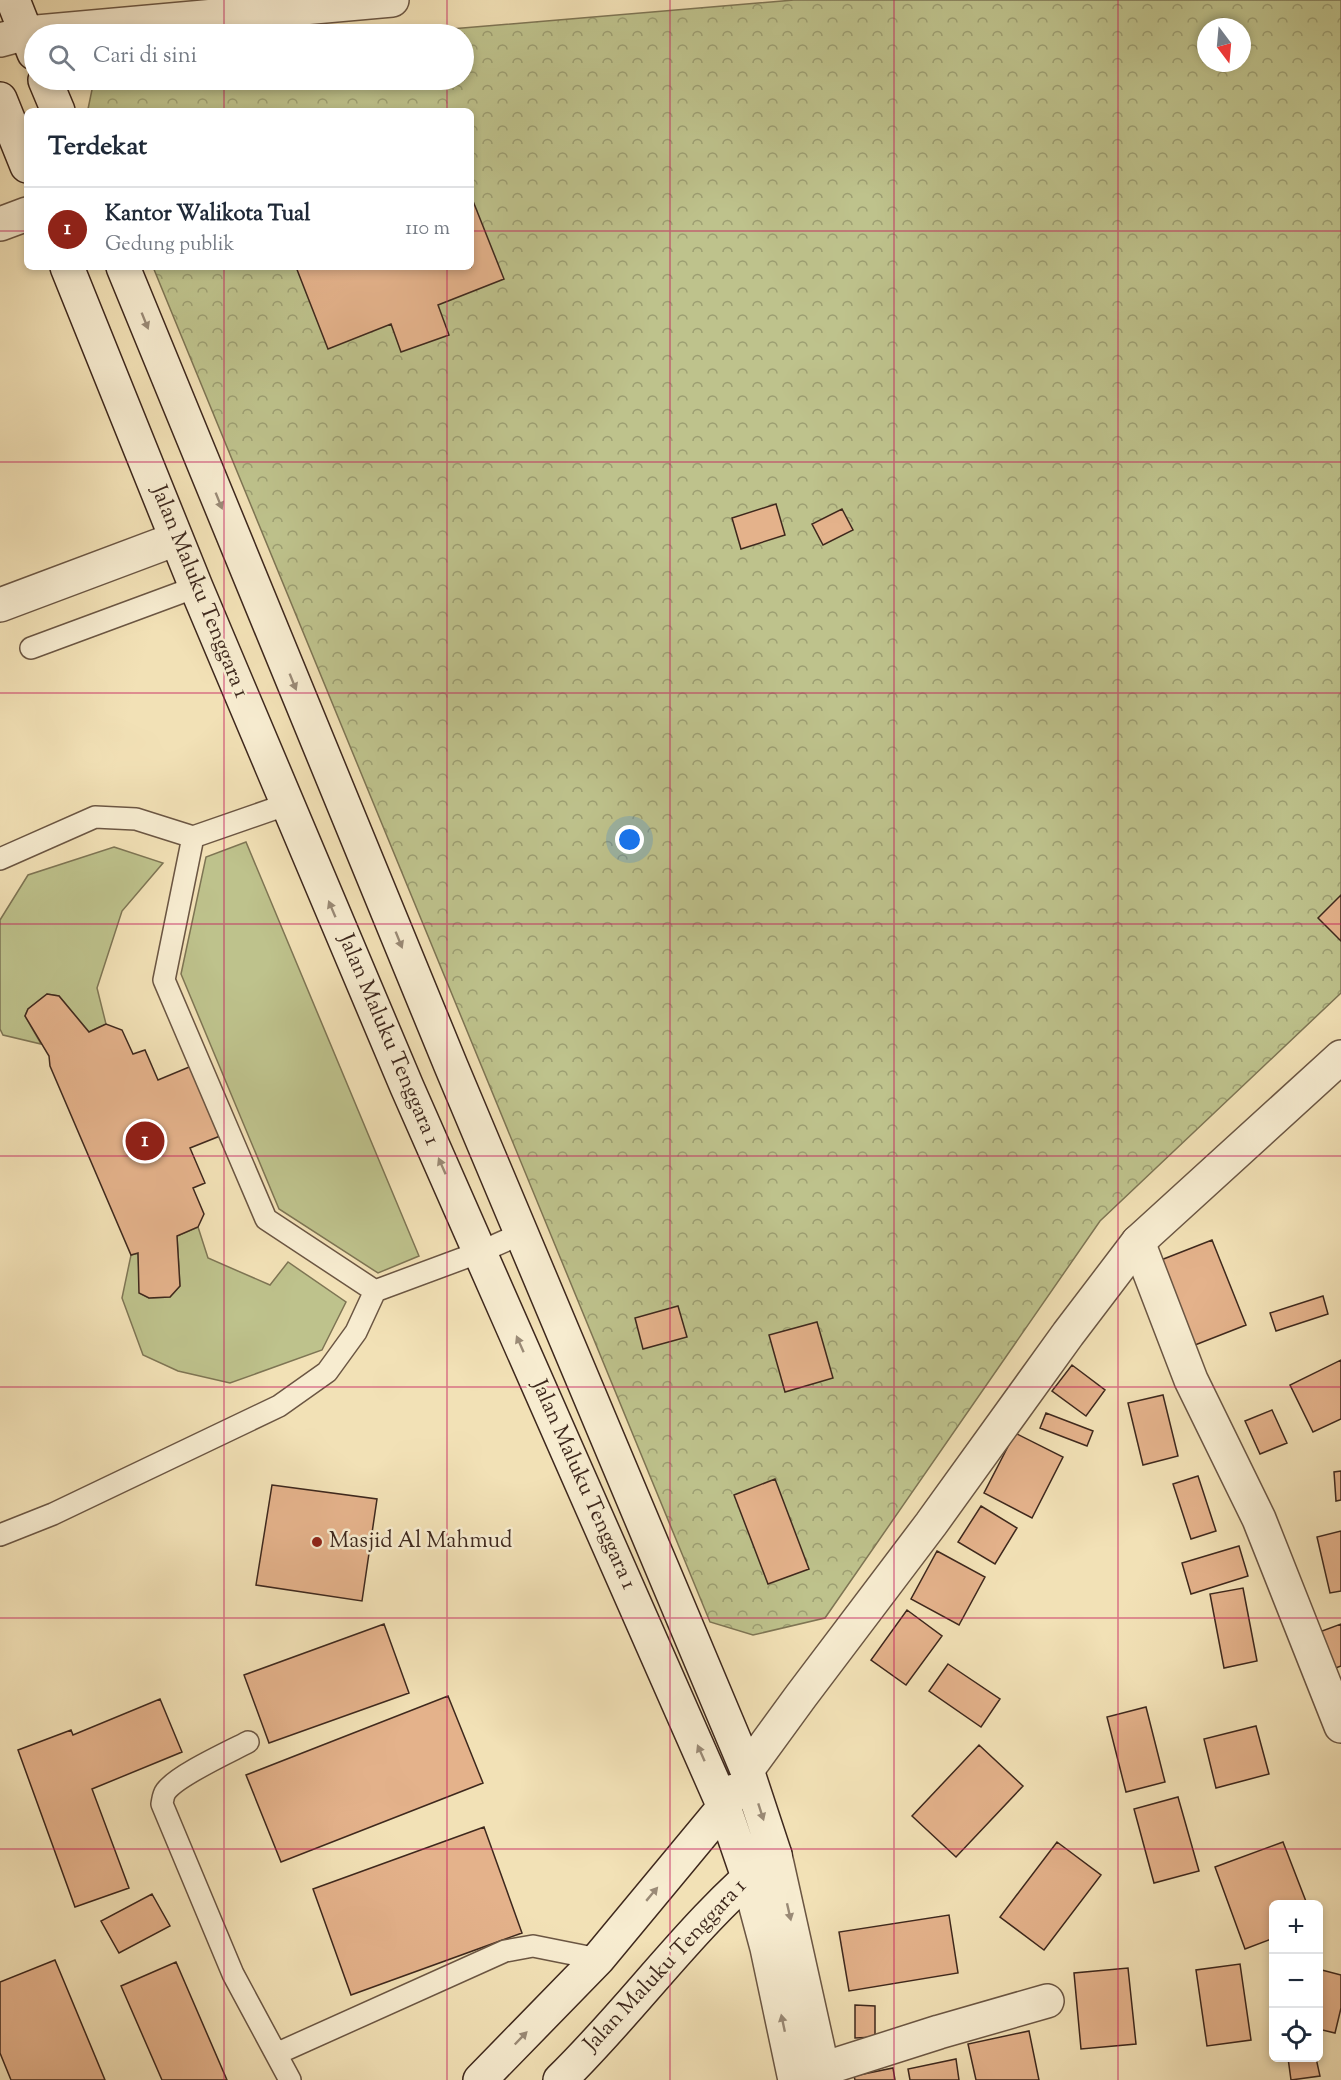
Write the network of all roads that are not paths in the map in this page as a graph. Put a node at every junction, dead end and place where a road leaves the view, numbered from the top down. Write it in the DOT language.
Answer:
graph roads {
  1 [pos="392,0"];
  2 [pos="15,1"];
  3 [pos="179,24"];
  4 [pos="20,42"];
  5 [pos="49,90"];
  6 [pos="0,99"];
  7 [pos="57,108"];
  8 [pos="24,159"];
  9 [pos="24,215"];
  10 [pos="0,224"];
  11 [pos="68,270"];
  12 [pos="124,270"];
  13 [pos="176,539"];
  14 [pos="196,587"];
  15 [pos="0,605"];
  16 [pos="31,648"];
  17 [pos="288,804"];
  18 [pos="194,837"];
  19 [pos="0,859"];
  20 [pos="1341,1057"];
  21 [pos="523,1233"];
  22 [pos="1138,1242"];
  23 [pos="480,1252"];
  24 [pos="375,1291"];
  25 [pos="0,1535"];
  26 [pos="1341,1726"];
  27 [pos="248,1742"];
  28 [pos="747,1770"];
  29 [pos="724,1807"];
  30 [pos="775,1855"];
  31 [pos="748,1877"];
  32 [pos="598,1959"];
  33 [pos="1047,2001"];
  34 [pos="276,2054"];
  35 [pos="815,2076"];
  36 [pos="290,2080"];
  37 [pos="480,2080"];
  38 [pos="560,2080"];
  1 -- 3 [label="main road"];
  2 -- 4 [label="main road"];
  5 -- 7 [label="main road"];
  6 -- 8 [label="main road"];
  9 -- 10 [label="main road"];
  11 -- 13 [label="main road, Jalan Maluku Tenggara 1"];
  12 -- 21 [label="main road, Jalan Maluku Tenggara 1, one-way"];
  13 -- 14 [label="main road, Jalan Maluku Tenggara 1"];
  13 -- 15 [label="main road"];
  14 -- 16 [label="lane"];
  14 -- 17 [label="main road, Jalan Maluku Tenggara 1"];
  17 -- 18 [label="lane"];
  23 -- 17 [label="main road, Jalan Maluku Tenggara 1, one-way"];
  18 -- 19 [label="lane"];
  18 -- 24 [label="lane"];
  20 -- 22 [label="main road"];
  21 -- 23 [label="lane"];
  21 -- 28 [label="main road, Jalan Maluku Tenggara 1"];
  22 -- 26 [label="main road"];
  22 -- 28 [label="main road"];
  23 -- 24 [label="lane"];
  29 -- 23 [label="main road, Jalan Maluku Tenggara 1, one-way"];
  24 -- 25 [label="lane"];
  27 -- 34 [label="lane"];
  28 -- 29 [label="main road"];
  28 -- 30 [label="main road, Jalan Maluku Tenggara 1, one-way"];
  29 -- 31 [label="main road, Jalan Maluku Tenggara 1"];
  32 -- 29 [label="main road, one-way"];
  30 -- 31 [label="main road, Jalan Maluku Tenggara 1"];
  30 -- 35 [label="main road, Jalan Maluku Tenggara 1, one-way"];
  35 -- 31 [label="main road, Jalan Maluku Tenggara 1, one-way"];
  31 -- 38 [label="main road, Jalan Maluku Tenggara 1"];
  32 -- 34 [label="lane"];
  37 -- 32 [label="main road, one-way"];
  33 -- 35 [label="main road"];
  34 -- 36 [label="lane"];
}
